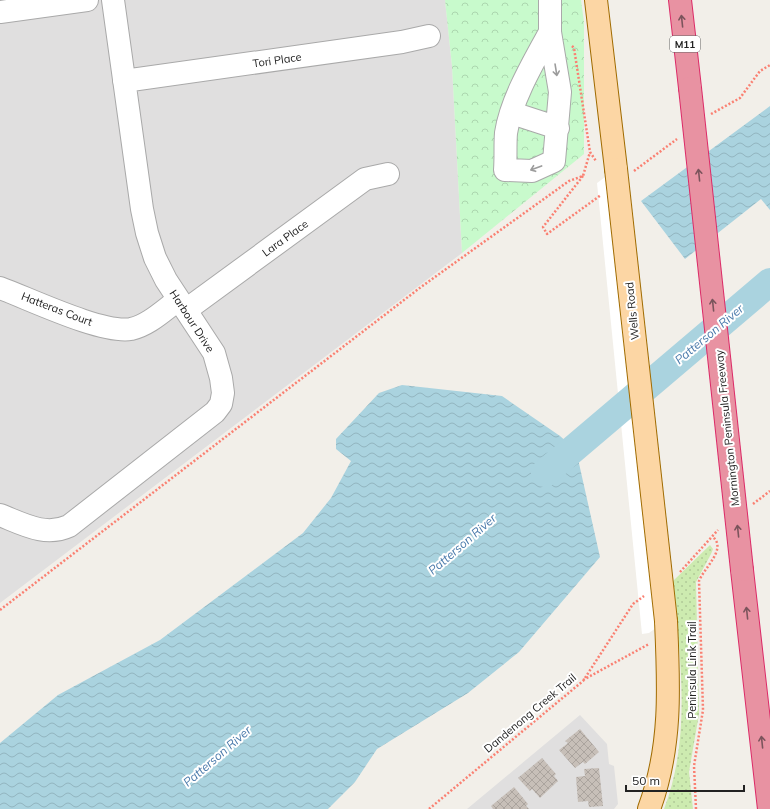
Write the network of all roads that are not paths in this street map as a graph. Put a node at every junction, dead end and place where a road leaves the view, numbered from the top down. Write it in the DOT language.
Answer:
graph roads {
  1 [pos="87,0"];
  2 [pos="113,0"];
  3 [pos="550,0"];
  4 [pos="596,0"];
  5 [pos="680,0"];
  6 [pos="0,12"];
  7 [pos="429,36"];
  8 [pos="559,37"];
  9 [pos="124,81"];
  10 [pos="512,113"];
  11 [pos="558,128"];
  12 [pos="388,174"];
  13 [pos="0,288"];
  14 [pos="182,305"];
  15 [pos="0,515"];
  16 [pos="649,809"];
  17 [pos="769,809"];
  1 -- 6 [label="street"];
  2 -- 9 [label="street, Harbour Drive"];
  3 -- 8 [label="street"];
  4 -- 16 [label="main road, Wells Road, bridge"];
  17 -- 5 [label="highway, Mornington Peninsula Freeway / M11, one-way, bridge"];
  7 -- 9 [label="street, Tori Place"];
  8 -- 10 [label="street"];
  8 -- 11 [label="street, one-way"];
  9 -- 14 [label="street, Harbour Drive"];
  10 -- 11 [label="street"];
  11 -- 10 [label="street, one-way"];
  12 -- 14 [label="street, Lara Place"];
  13 -- 14 [label="street, Hatteras Court"];
  14 -- 15 [label="street, Harbour Drive"];
}
